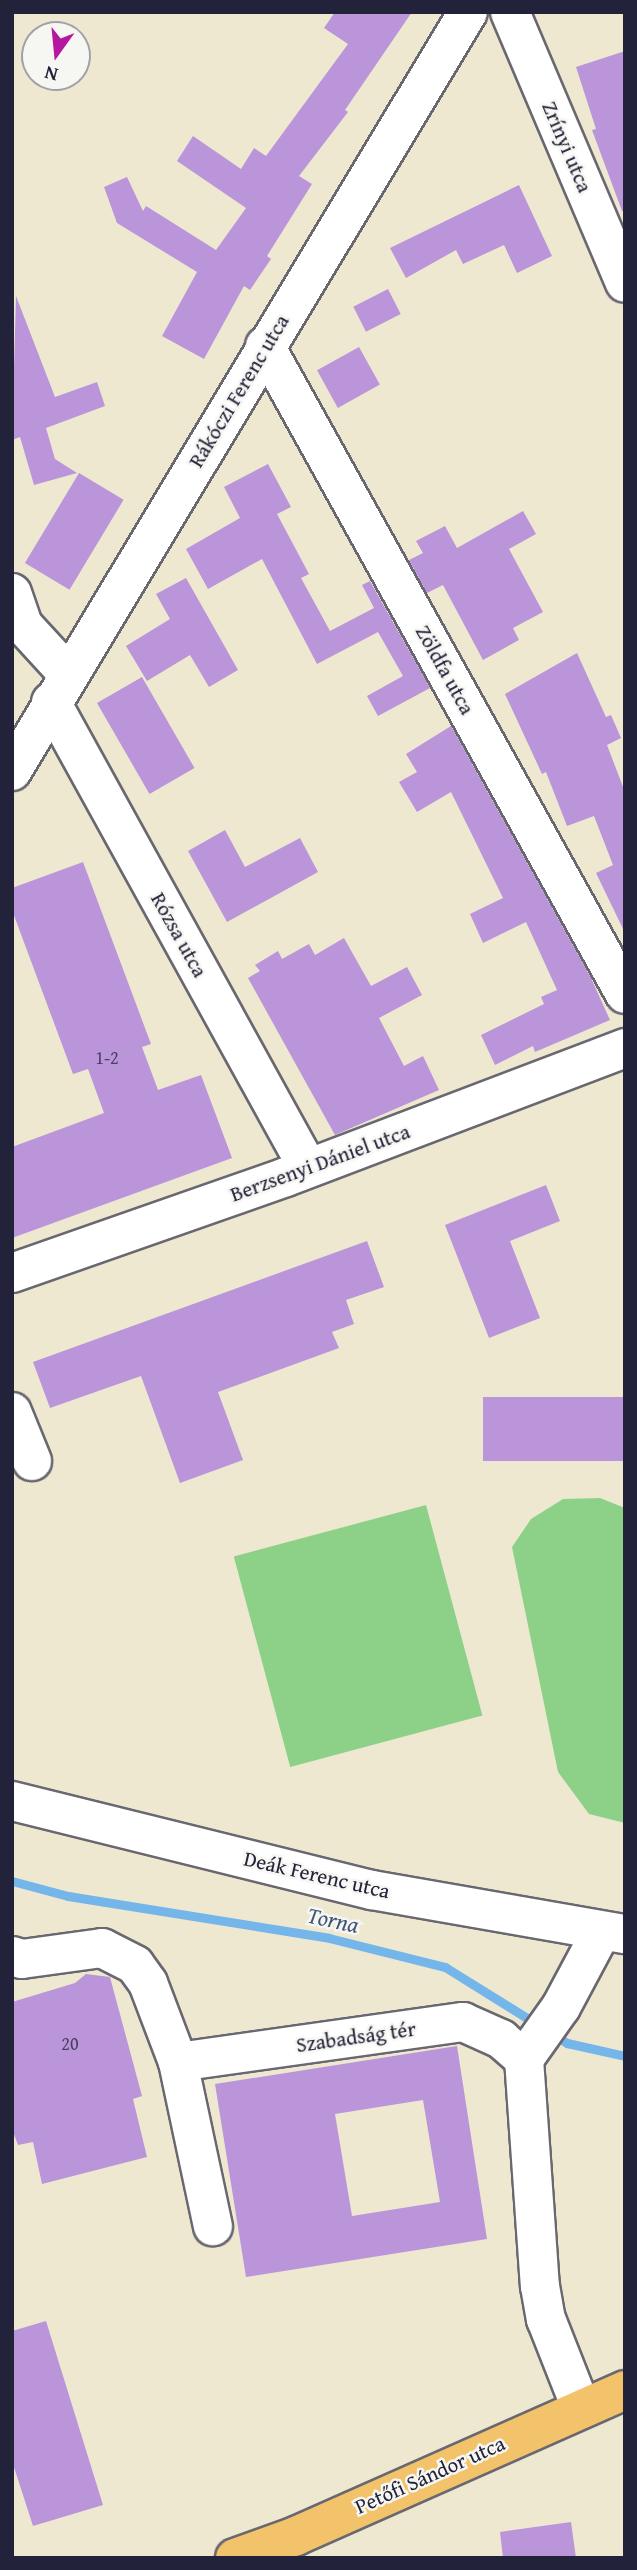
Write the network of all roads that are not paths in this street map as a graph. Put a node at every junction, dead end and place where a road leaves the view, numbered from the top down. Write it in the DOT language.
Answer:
graph roads {
  1 [pos="468,12"];
  2 [pos="510,12"];
  3 [pos="625,283"];
  4 [pos="265,346"];
  5 [pos="12,593"];
  6 [pos="59,688"];
  7 [pos="12,771"];
  8 [pos="625,994"];
  9 [pos="625,1048"];
  10 [pos="308,1168"];
  11 [pos="12,1273"];
  12 [pos="12,1412"];
  13 [pos="32,1461"];
  14 [pos="12,1801"];
  15 [pos="613,1933"];
  16 [pos="12,1956"];
  17 [pos="529,2055"];
  18 [pos="178,2062"];
  19 [pos="213,2226"];
  20 [pos="625,2390"];
  21 [pos="581,2407"];
  22 [pos="235,2558"];
  1 -- 4 [label="street, Rákóczi Ferenc utca"];
  2 -- 3 [label="street, Zrínyi utca"];
  4 -- 6 [label="street, Rákóczi Ferenc utca"];
  4 -- 8 [label="street, Zöldfa utca"];
  5 -- 6 [label="street, Rózsa utca"];
  6 -- 7 [label="street, Rákóczi Ferenc utca"];
  6 -- 10 [label="street, Rózsa utca"];
  9 -- 10 [label="street, Berzsenyi Dániel utca"];
  10 -- 11 [label="street, Berzsenyi Dániel utca"];
  12 -- 13 [label="street"];
  14 -- 15 [label="street, Deák Ferenc utca"];
  15 -- 17 [label="street"];
  16 -- 18 [label="street"];
  17 -- 18 [label="street, Szabadság tér"];
  17 -- 21 [label="street"];
  18 -- 19 [label="street"];
  20 -- 21 [label="main road, Petőfi Sándor utca"];
  21 -- 22 [label="main road, Petőfi Sándor utca"];
}
